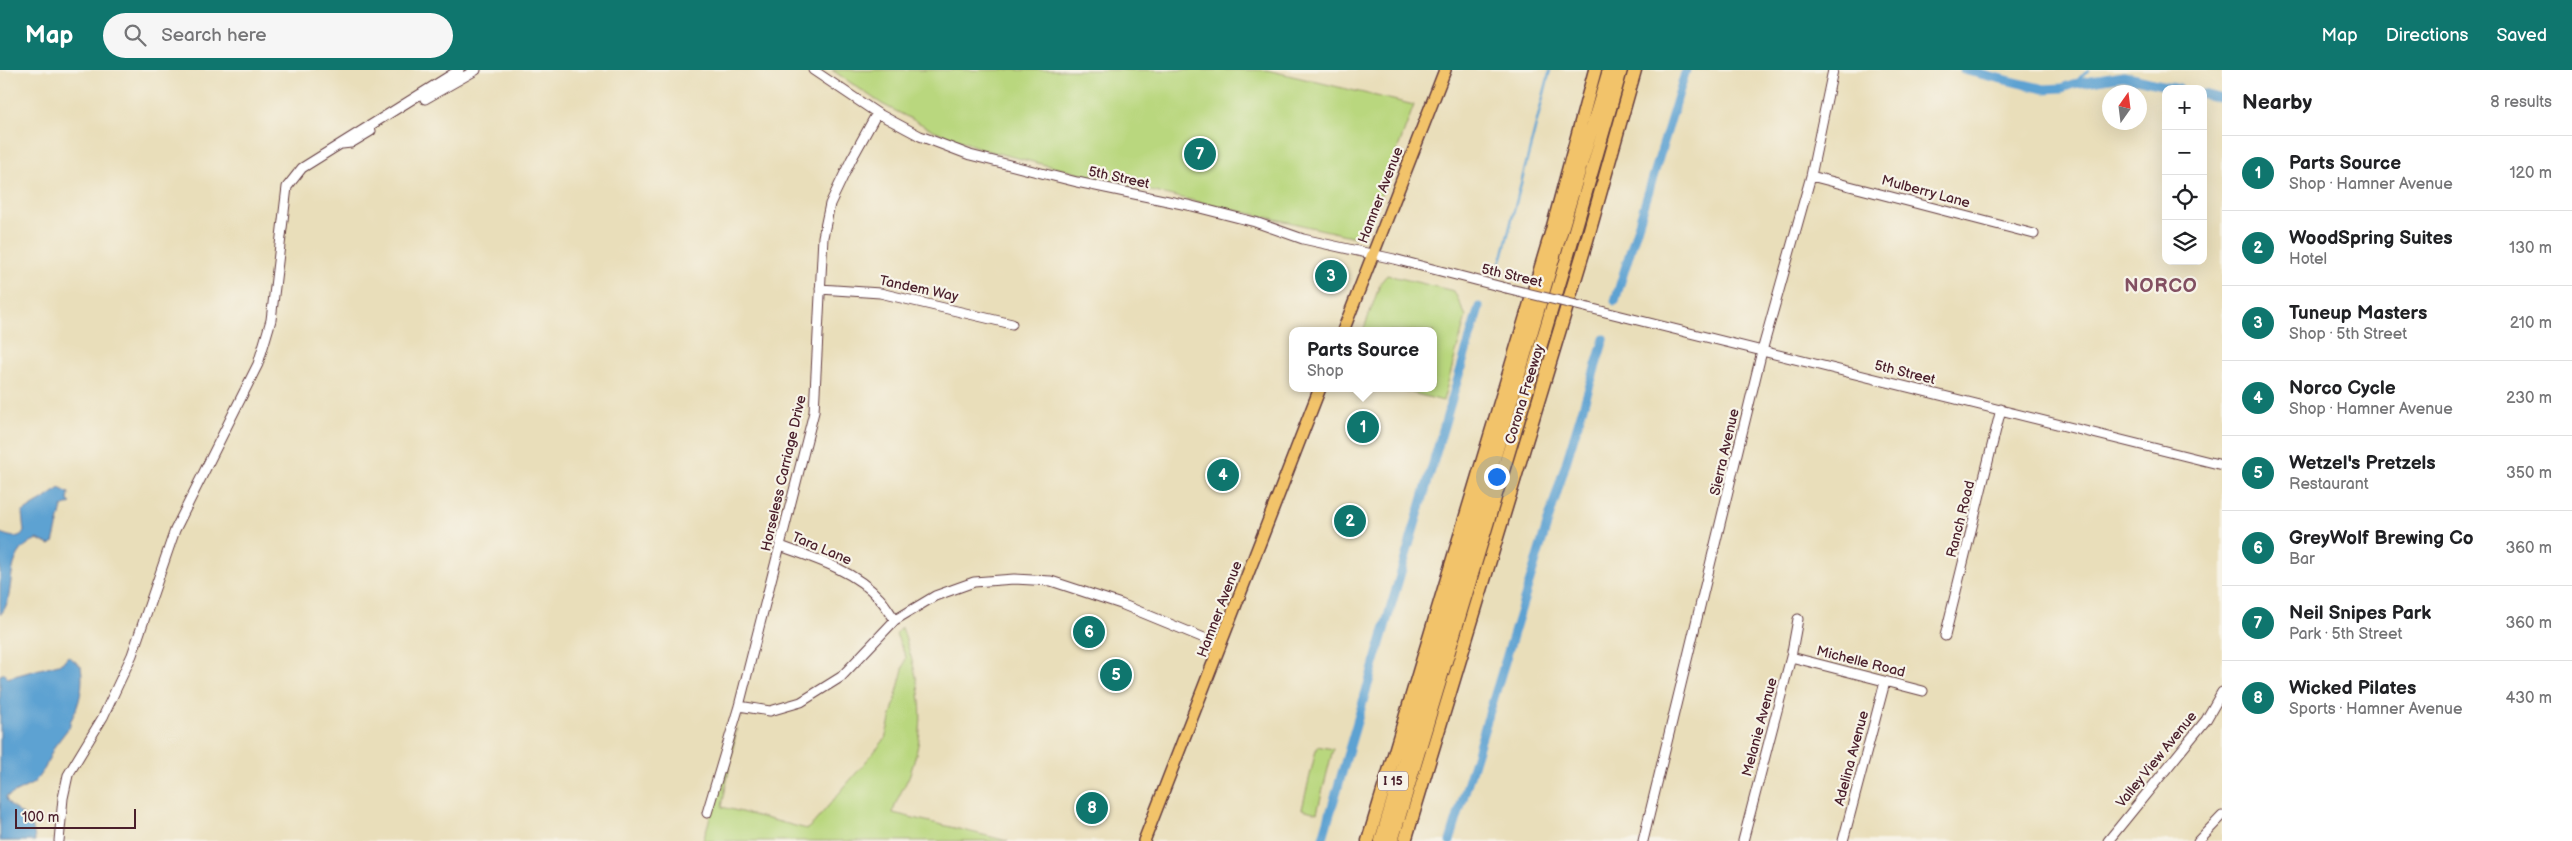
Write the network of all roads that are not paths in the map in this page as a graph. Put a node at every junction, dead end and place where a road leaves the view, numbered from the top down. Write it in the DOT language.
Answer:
graph roads {
  1 [pos="459,70"];
  2 [pos="476,70"];
  3 [pos="813,70"];
  4 [pos="1445,70"];
  5 [pos="1595,70"];
  6 [pos="1609,70"];
  7 [pos="1621,70"];
  8 [pos="1635,70"];
  9 [pos="1833,70"];
  10 [pos="877,113"];
  11 [pos="342,144"];
  12 [pos="1812,176"];
  13 [pos="2034,234"];
  14 [pos="1372,254"];
  15 [pos="820,289"];
  16 [pos="1012,324"];
  17 [pos="1345,327"];
  18 [pos="1762,351"];
  19 [pos="1318,392"];
  20 [pos="2001,409"];
  21 [pos="2222,465"];
  22 [pos="780,546"];
  23 [pos="1798,619"];
  24 [pos="895,620"];
  25 [pos="1945,636"];
  26 [pos="1221,645"];
  27 [pos="1791,657"];
  28 [pos="1885,682"];
  29 [pos="1923,691"];
  30 [pos="2222,692"];
  31 [pos="739,706"];
  32 [pos="1414,747"];
  33 [pos="707,812"];
  34 [pos="1376,816"];
  35 [pos="2222,816"];
  36 [pos="1409,827"];
  37 [pos="59,841"];
  38 [pos="1144,841"];
  39 [pos="1368,841"];
  40 [pos="1381,841"];
  41 [pos="1392,841"];
  42 [pos="1404,841"];
  43 [pos="1643,841"];
  44 [pos="1743,841"];
  45 [pos="1843,841"];
  46 [pos="2108,841"];
  47 [pos="2198,841"];
  1 -- 11 [label="street"];
  2 -- 11 [label="street"];
  3 -- 10 [label="street, 5th Street"];
  4 -- 14 [label="main road, Hamner Avenue"];
  5 -- 34 [label="highway, Corona Freeway / I 15"];
  6 -- 32 [label="highway"];
  7 -- 32 [label="highway"];
  8 -- 36 [label="highway, Corona Freeway / I 15"];
  9 -- 12 [label="street, Sierra Avenue"];
  10 -- 14 [label="street, 5th Street"];
  10 -- 15 [label="street, Horseless Carriage Drive"];
  11 -- 37 [label="street"];
  12 -- 13 [label="street, Mulberry Lane"];
  12 -- 18 [label="street, Sierra Avenue"];
  14 -- 17 [label="main road, Hamner Avenue"];
  14 -- 18 [label="street, 5th Street, bridge"];
  15 -- 16 [label="street, Tandem Way"];
  15 -- 22 [label="street, Horseless Carriage Drive"];
  18 -- 20 [label="street, 5th Street"];
  18 -- 43 [label="street, Sierra Avenue"];
  19 -- 26 [label="main road, Hamner Avenue"];
  20 -- 21 [label="street, 5th Street"];
  20 -- 25 [label="street, Ranch Road"];
  22 -- 24 [label="street, Tara Lane"];
  22 -- 31 [label="street, Horseless Carriage Drive"];
  23 -- 27 [label="street, Melanie Avenue"];
  24 -- 26 [label="street"];
  24 -- 31 [label="street"];
  26 -- 38 [label="main road, Hamner Avenue"];
  27 -- 28 [label="street, Michelle Road"];
  27 -- 44 [label="street, Melanie Avenue"];
  28 -- 29 [label="street, Michelle Road"];
  28 -- 45 [label="street, Adelina Avenue"];
  30 -- 46 [label="street, Valley View Avenue"];
  31 -- 33 [label="street, Horseless Carriage Drive"];
  32 -- 34 [label="highway, I 15"];
  32 -- 36 [label="highway"];
  32 -- 40 [label="highway"];
  32 -- 41 [label="highway"];
  34 -- 39 [label="highway, Corona Freeway / I 15"];
  35 -- 47 [label="street"];
  36 -- 42 [label="highway, Corona Freeway / I 15"];
}
